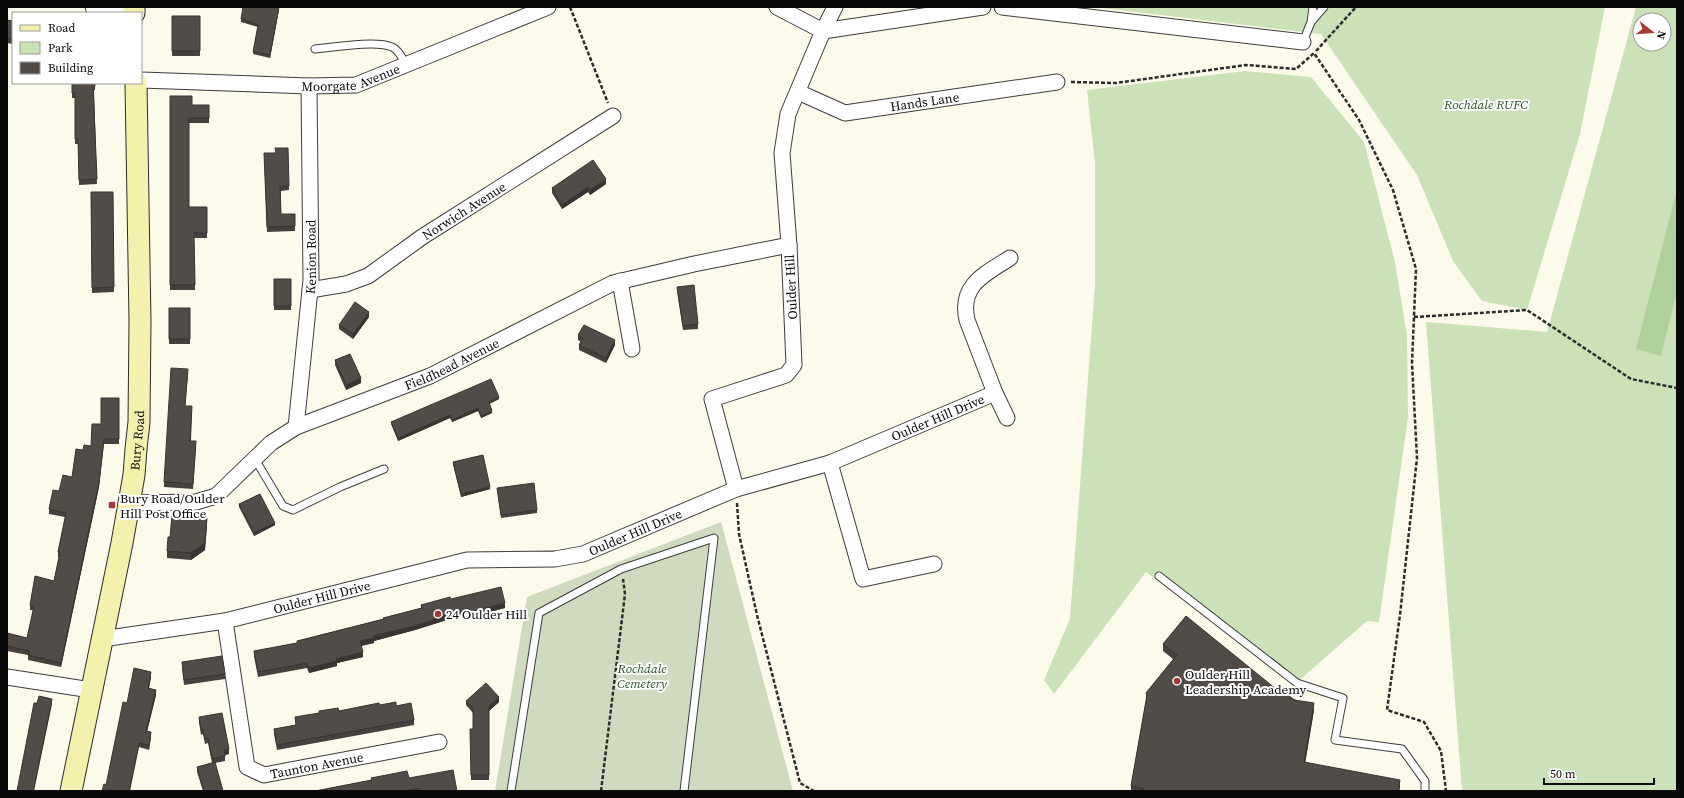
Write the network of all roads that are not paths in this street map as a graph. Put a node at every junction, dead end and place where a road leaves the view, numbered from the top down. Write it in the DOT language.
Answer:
graph roads {
  1 [pos="93,7"];
  2 [pos="548,7"];
  3 [pos="776,7"];
  4 [pos="836,7"];
  5 [pos="983,7"];
  6 [pos="1002,7"];
  7 [pos="1313,7"];
  8 [pos="1324,7"];
  9 [pos="134,10"];
  10 [pos="1311,22"];
  11 [pos="822,32"];
  12 [pos="1303,42"];
  13 [pos="315,49"];
  14 [pos="406,64"];
  15 [pos="142,80"];
  16 [pos="1057,82"];
  17 [pos="136,84"];
  18 [pos="309,86"];
  19 [pos="798,92"];
  20 [pos="613,116"];
  21 [pos="789,245"];
  22 [pos="1010,258"];
  23 [pos="620,281"];
  24 [pos="310,290"];
  25 [pos="632,349"];
  26 [pos="995,393"];
  27 [pos="1007,418"];
  28 [pos="296,427"];
  29 [pos="255,459"];
  30 [pos="830,463"];
  31 [pos="384,469"];
  32 [pos="736,489"];
  33 [pos="130,503"];
  34 [pos="934,564"];
  35 [pos="1159,576"];
  36 [pos="225,621"];
  37 [pos="102,639"];
  38 [pos="7,677"];
  39 [pos="91,690"];
  40 [pos="439,742"];
  41 [pos="71,791"];
  42 [pos="511,791"];
  43 [pos="684,791"];
  44 [pos="1425,791"];
  1 -- 9 [label="street"];
  2 -- 14 [label="street, Moorgate Avenue"];
  3 -- 11 [label="street"];
  4 -- 11 [label="street, Oulder Hill"];
  5 -- 11 [label="street"];
  6 -- 12 [label="street"];
  7 -- 10 [label="lane"];
  8 -- 10 [label="lane"];
  10 -- 12 [label="lane"];
  11 -- 19 [label="street, Oulder Hill"];
  13 -- 14 [label="lane"];
  14 -- 18 [label="street, Moorgate Avenue"];
  15 -- 18 [label="street, Moorgate Avenue"];
  16 -- 19 [label="street, Hands Lane"];
  17 -- 33 [label="main road, Bury Road"];
  18 -- 24 [label="street, Kenion Road"];
  19 -- 21 [label="street, Oulder Hill"];
  20 -- 24 [label="street, Norwich Avenue"];
  21 -- 23 [label="street, Fieldhead Avenue"];
  21 -- 32 [label="street, Oulder Hill"];
  22 -- 26 [label="street, Oulder Hill Drive"];
  23 -- 25 [label="street"];
  23 -- 28 [label="street, Fieldhead Avenue"];
  24 -- 28 [label="street, Kenion Road"];
  26 -- 27 [label="street"];
  26 -- 30 [label="street, Oulder Hill Drive"];
  28 -- 29 [label="street, Fieldhead Avenue"];
  29 -- 31 [label="lane"];
  29 -- 33 [label="street, Fieldhead Avenue"];
  30 -- 32 [label="street, Oulder Hill Drive"];
  30 -- 34 [label="street"];
  32 -- 36 [label="street, Oulder Hill Drive"];
  33 -- 37 [label="main road, Bury Road"];
  35 -- 44 [label="lane"];
  36 -- 37 [label="street, Oulder Hill Drive"];
  36 -- 40 [label="street, Taunton Avenue"];
  37 -- 39 [label="main road, Bury Road"];
  38 -- 39 [label="street"];
  39 -- 41 [label="main road, Bury Road"];
  42 -- 43 [label="lane"];
}
